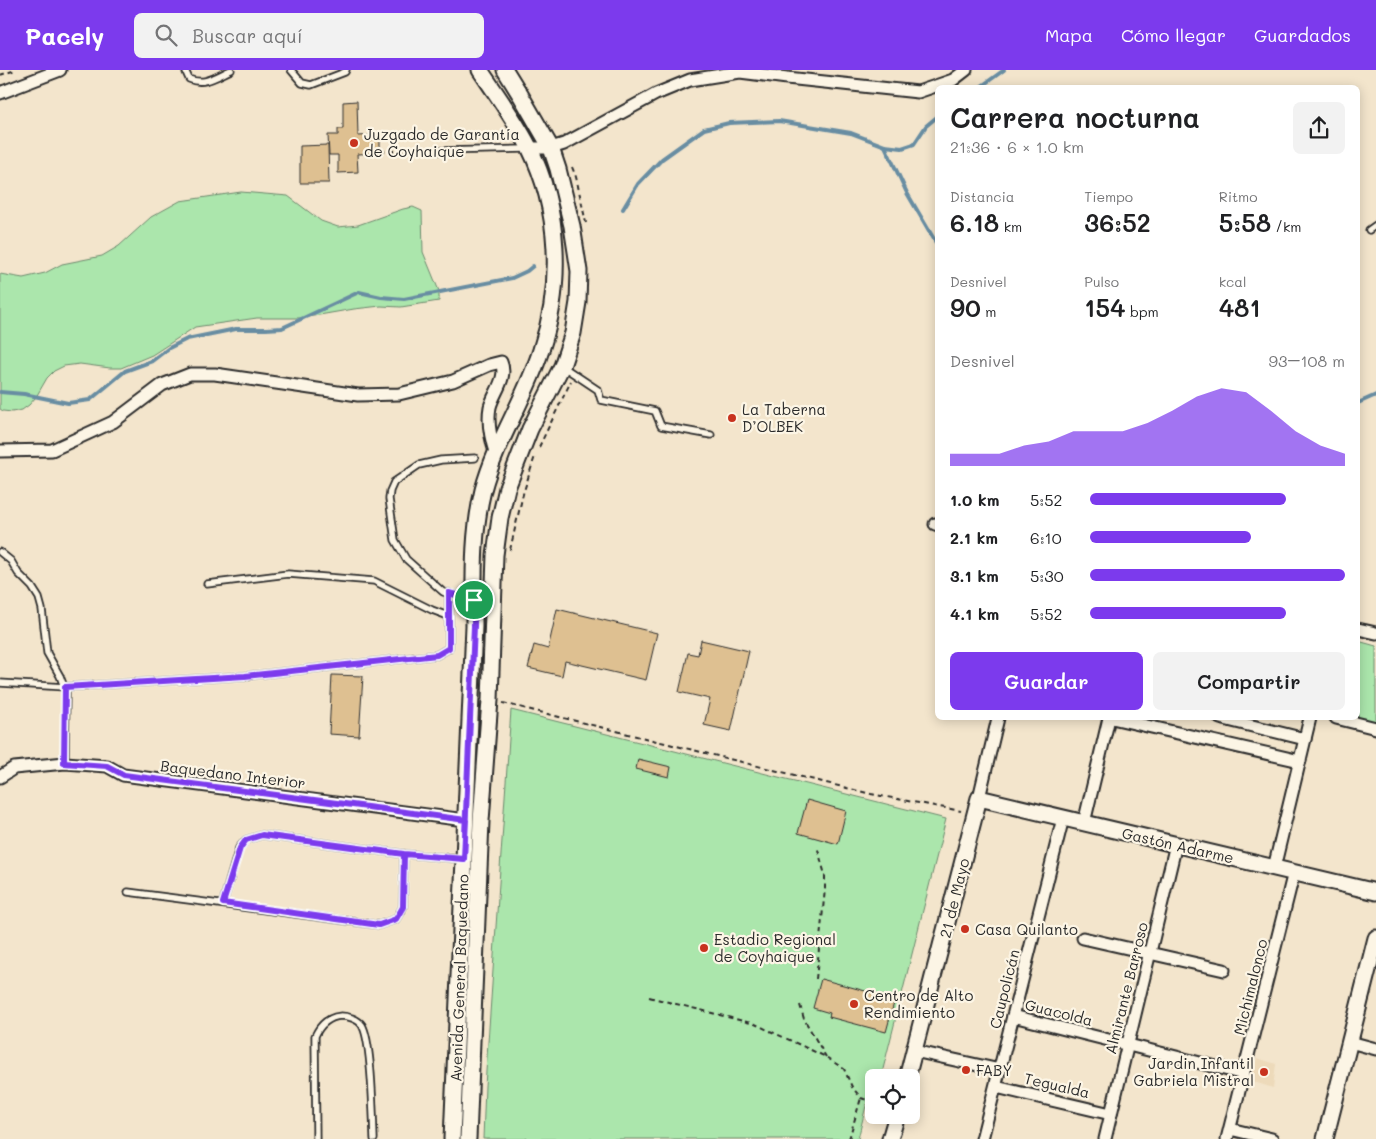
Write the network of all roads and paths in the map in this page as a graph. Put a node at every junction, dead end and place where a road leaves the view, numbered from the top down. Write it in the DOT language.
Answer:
graph roads {
  1 [pos="16,70"];
  2 [pos="60,70"];
  3 [pos="185,70"];
  4 [pos="231,70"];
  5 [pos="291,70"];
  6 [pos="346,70"];
  7 [pos="480,70"];
  8 [pos="505,70"];
  9 [pos="966,70"];
  10 [pos="0,75"];
  11 [pos="938,85"];
  12 [pos="935,86"];
  13 [pos="0,93"];
  14 [pos="557,146"];
  15 [pos="529,148"];
  16 [pos="439,150"];
  17 [pos="380,151"];
  18 [pos="586,223"];
  19 [pos="1376,225"];
  20 [pos="1369,230"];
  21 [pos="568,370"];
  22 [pos="711,436"];
  23 [pos="0,451"];
  24 [pos="496,454"];
  25 [pos="475,458"];
  26 [pos="0,552"];
  27 [pos="509,556"];
  28 [pos="207,584"];
  29 [pos="449,593"];
  30 [pos="474,600"];
  31 [pos="448,616"];
  32 [pos="1360,629"];
  33 [pos="1376,633"];
  34 [pos="0,683"];
  35 [pos="65,687"];
  36 [pos="490,700"];
  37 [pos="998,720"];
  38 [pos="1110,720"];
  39 [pos="1119,720"];
  40 [pos="1228,720"];
  41 [pos="1310,720"];
  42 [pos="1344,720"];
  43 [pos="1376,728"];
  44 [pos="1305,739"];
  45 [pos="1300,761"];
  46 [pos="64,763"];
  47 [pos="0,777"];
  48 [pos="979,798"];
  49 [pos="975,814"];
  50 [pos="1063,818"];
  51 [pos="466,820"];
  52 [pos="1084,823"];
  53 [pos="1176,844"];
  54 [pos="817,846"];
  55 [pos="404,854"];
  56 [pos="464,859"];
  57 [pos="1274,868"];
  58 [pos="1294,872"];
  59 [pos="128,892"];
  60 [pos="1376,892"];
  61 [pos="223,903"];
  62 [pos="1084,938"];
  63 [pos="1376,938"];
  64 [pos="1150,953"];
  65 [pos="1224,970"];
  66 [pos="816,979"];
  67 [pos="649,997"];
  68 [pos="800,1005"];
  69 [pos="1013,1016"];
  70 [pos="1350,1042"];
  71 [pos="1128,1045"];
  72 [pos="1376,1049"];
  73 [pos="914,1051"];
  74 [pos="826,1057"];
  75 [pos="909,1069"];
  76 [pos="1000,1070"];
  77 [pos="1244,1074"];
  78 [pos="996,1086"];
  79 [pos="861,1098"];
  80 [pos="865,1099"];
  81 [pos="1111,1114"];
  82 [pos="894,1124"];
  83 [pos="1228,1134"];
  84 [pos="316,1139"];
  85 [pos="374,1139"];
  86 [pos="452,1139"];
  87 [pos="468,1139"];
  88 [pos="849,1139"];
  89 [pos="890,1139"];
  90 [pos="982,1139"];
  91 [pos="1105,1139"];
  92 [pos="1272,1139"];
  93 [pos="1325,1139"];
  1 -- 10 [label="path"];
  2 -- 13 [label="street"];
  3 -- 4 [label="lane"];
  5 -- 6 [label="lane"];
  7 -- 15 [label="main road, Avenida General Baquedano"];
  8 -- 14 [label="main road, Avenida General Baquedano"];
  9 -- 11 [label="street"];
  12 -- 14 [label="street"];
  14 -- 15 [label="street"];
  14 -- 18 [label="path"];
  14 -- 21 [label="main road, Avenida General Baquedano"];
  15 -- 16 [label="lane"];
  15 -- 24 [label="main road, Avenida General Baquedano"];
  16 -- 17 [label="path"];
  19 -- 20 [label="lane"];
  21 -- 22 [label="lane"];
  21 -- 27 [label="path"];
  21 -- 36 [label="main road, Avenida General Baquedano"];
  23 -- 24 [label="street"];
  24 -- 30 [label="main road, Avenida General Baquedano"];
  25 -- 29 [label="lane"];
  26 -- 35 [label="lane"];
  28 -- 31 [label="lane"];
  29 -- 30 [label="lane"];
  29 -- 31 [label="lane"];
  30 -- 51 [label="main road, Avenida General Baquedano"];
  31 -- 35 [label="lane"];
  32 -- 33 [label="street"];
  34 -- 35 [label="lane"];
  35 -- 46 [label="lane"];
  36 -- 49 [label="path"];
  36 -- 87 [label="main road, Avenida General Baquedano"];
  37 -- 48 [label="street, 21 de Mayo"];
  38 -- 52 [label="street"];
  39 -- 45 [label="street"];
  40 -- 44 [label="street"];
  41 -- 44 [label="street"];
  42 -- 43 [label="street"];
  44 -- 45 [label="street"];
  45 -- 57 [label="street"];
  46 -- 47 [label="street, Baquedano Interior"];
  46 -- 51 [label="street, Baquedano Interior"];
  48 -- 49 [label="main road, 21 de Mayo"];
  48 -- 50 [label="main road, Gastón Adarme"];
  49 -- 73 [label="main road, 21 de Mayo"];
  50 -- 52 [label="main road, Gastón Adarme"];
  50 -- 69 [label="street, Caupolicán"];
  51 -- 56 [label="main road, Avenida General Baquedano"];
  52 -- 53 [label="main road, Gastón Adarme"];
  53 -- 57 [label="main road, Gastón Adarme"];
  53 -- 64 [label="street, Almirante Barroso"];
  54 -- 66 [label="path"];
  55 -- 56 [label="lane"];
  55 -- 61 [label="lane"];
  55 -- 61 [label="lane"];
  56 -- 86 [label="main road, Avenida General Baquedano"];
  57 -- 58 [label="main road, Gastón Adarme"];
  58 -- 60 [label="main road, Gastón Adarme"];
  58 -- 77 [label="street, Michimalonco"];
  59 -- 61 [label="lane"];
  62 -- 64 [label="street"];
  63 -- 70 [label="main road"];
  64 -- 65 [label="street"];
  64 -- 71 [label="street, Almirante Barroso"];
  67 -- 74 [label="path"];
  68 -- 74 [label="path"];
  69 -- 71 [label="street, Guacolda"];
  69 -- 76 [label="street, Caupolicán"];
  70 -- 72 [label="street"];
  70 -- 93 [label="main road"];
  71 -- 77 [label="street, Guacolda"];
  71 -- 81 [label="street, Almirante Barroso"];
  73 -- 75 [label="main road, 21 de Mayo"];
  73 -- 76 [label="street"];
  74 -- 79 [label="path"];
  76 -- 78 [label="street, Caupolicán"];
  77 -- 83 [label="street, Michimalonco"];
  78 -- 81 [label="street, Tegualda"];
  78 -- 90 [label="street, Caupolicán"];
  79 -- 80 [label="path"];
  79 -- 88 [label="path"];
  81 -- 91 [label="street, Almirante Barroso"];
  82 -- 89 [label="main road"];
  83 -- 92 [label="street"];
  84 -- 85 [label="lane"];
}
